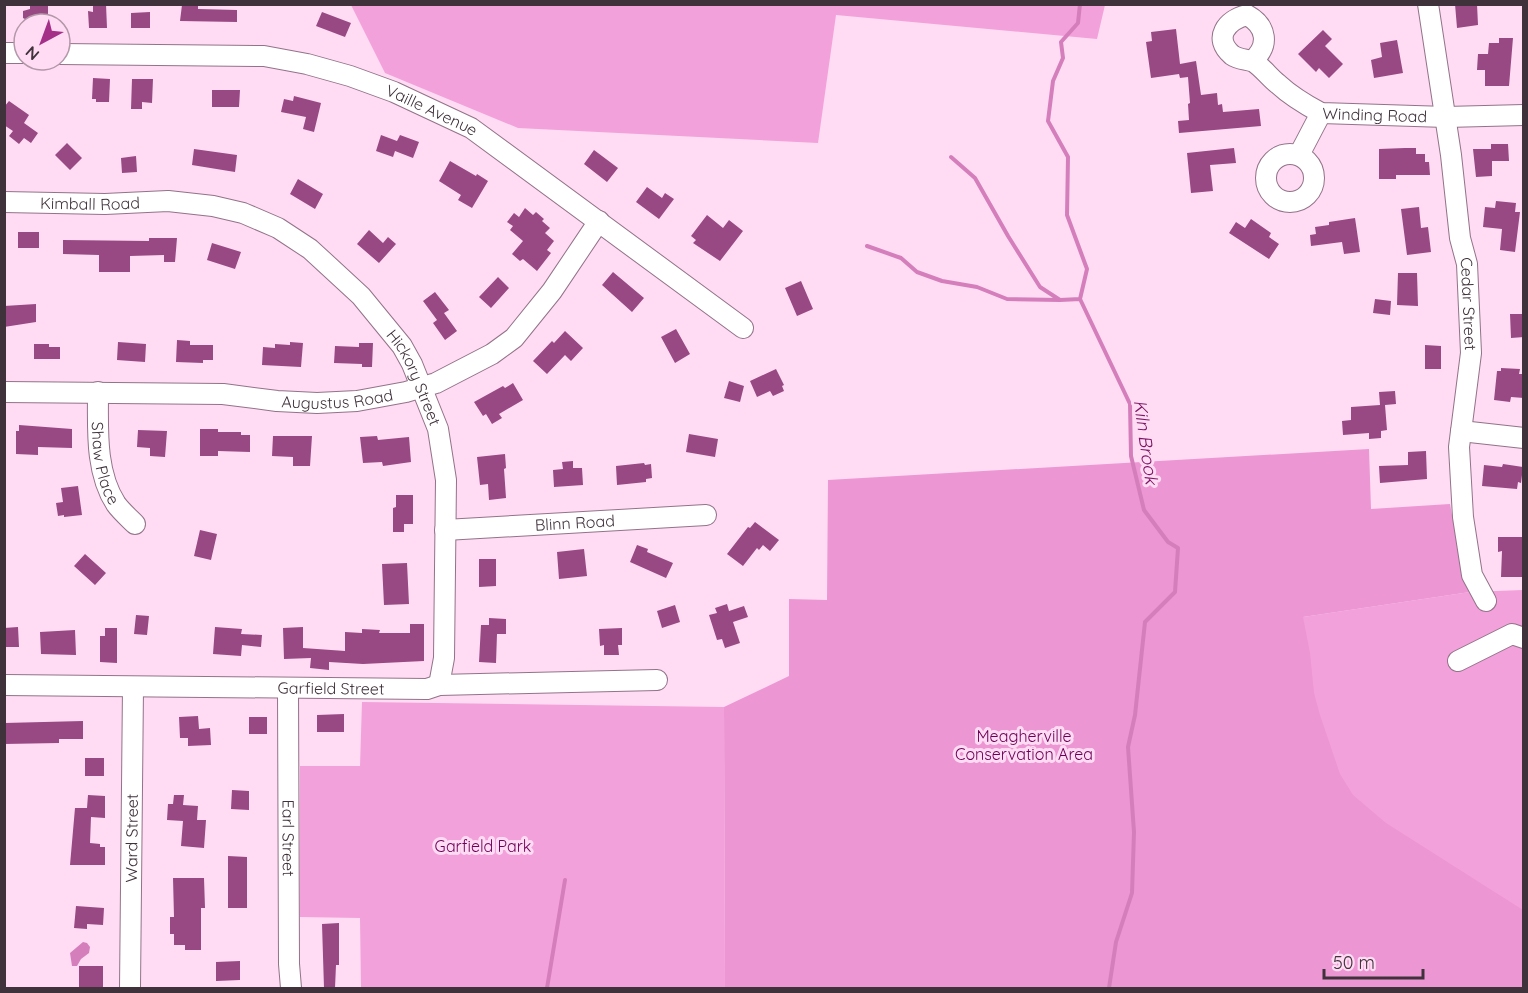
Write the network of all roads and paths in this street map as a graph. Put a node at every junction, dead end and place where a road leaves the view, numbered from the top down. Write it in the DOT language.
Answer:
graph roads {
  1 [pos="1428,4"];
  2 [pos="72,54"];
  3 [pos="1252,61"];
  4 [pos="1321,113"];
  5 [pos="1524,115"];
  6 [pos="1446,117"];
  7 [pos="1299,155"];
  8 [pos="4,202"];
  9 [pos="173,202"];
  10 [pos="599,221"];
  11 [pos="743,328"];
  12 [pos="422,388"];
  13 [pos="4,392"];
  14 [pos="98,392"];
  15 [pos="1461,431"];
  16 [pos="1524,438"];
  17 [pos="706,515"];
  18 [pos="135,524"];
  19 [pos="445,530"];
  20 [pos="1486,601"];
  21 [pos="1524,638"];
  22 [pos="1458,661"];
  23 [pos="657,680"];
  24 [pos="4,685"];
  25 [pos="439,686"];
  26 [pos="133,687"];
  27 [pos="288,688"];
  28 [pos="130,988"];
  29 [pos="291,988"];
  1 -- 6 [label="street, Cedar Street"];
  2 -- 10 [label="street, Vaille Avenue"];
  3 -- 4 [label="street, Winding Road"];
  4 -- 6 [label="street, Winding Road"];
  4 -- 7 [label="street"];
  5 -- 6 [label="street, Winding Road"];
  6 -- 15 [label="street, Cedar Street"];
  8 -- 9 [label="street, Kimball Road"];
  9 -- 12 [label="street, Hickory Street"];
  10 -- 11 [label="street, Vaille Avenue"];
  10 -- 12 [label="street, Augustus Road"];
  12 -- 14 [label="street, Augustus Road"];
  12 -- 19 [label="street, Hickory Street"];
  13 -- 14 [label="street, Augustus Road"];
  14 -- 18 [label="street, Shaw Place"];
  15 -- 16 [label="street"];
  15 -- 20 [label="street, Cedar Street"];
  17 -- 19 [label="street, Blinn Road"];
  19 -- 25 [label="street, Hickory Street"];
  21 -- 22 [label="street"];
  23 -- 25 [label="street, Garfield Street"];
  24 -- 26 [label="street, Garfield Street"];
  25 -- 27 [label="street, Garfield Street"];
  26 -- 27 [label="street, Garfield Street"];
  26 -- 28 [label="street, Ward Street"];
  27 -- 29 [label="street, Earl Street"];
}
